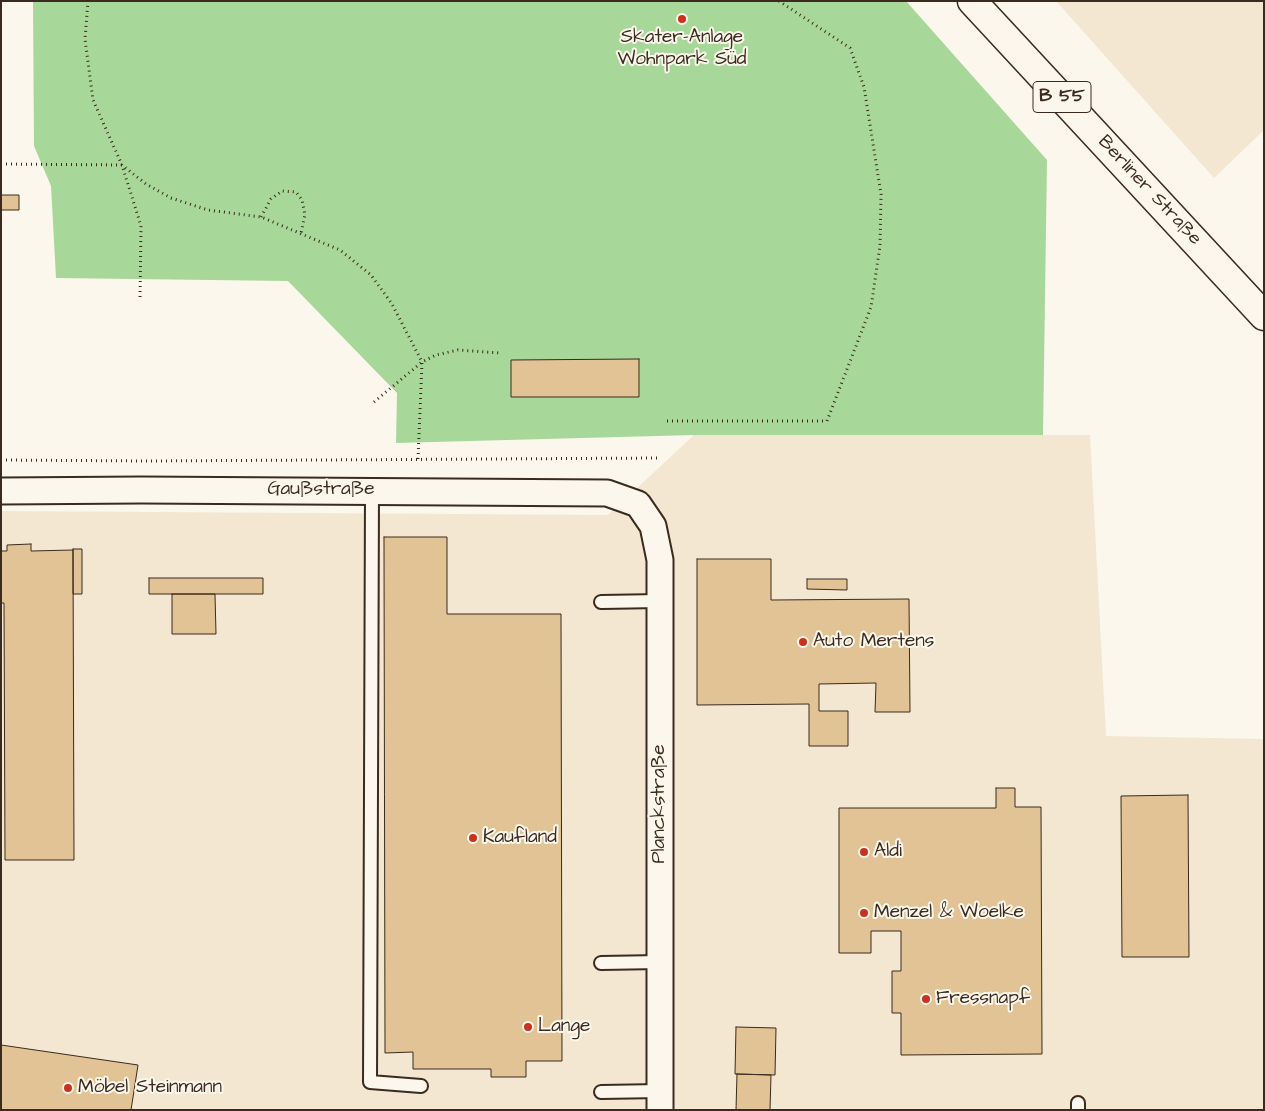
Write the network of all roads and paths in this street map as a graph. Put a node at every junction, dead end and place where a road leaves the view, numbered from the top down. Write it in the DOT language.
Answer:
graph roads {
  1 [pos="88,1"];
  2 [pos="779,1"];
  3 [pos="972,1"];
  4 [pos="1,164"];
  5 [pos="122,165"];
  6 [pos="261,218"];
  7 [pos="301,233"];
  8 [pos="140,300"];
  9 [pos="1264,316"];
  10 [pos="500,353"];
  11 [pos="422,362"];
  12 [pos="374,402"];
  13 [pos="666,421"];
  14 [pos="660,458"];
  15 [pos="418,459"];
  16 [pos="1,460"];
  17 [pos="1,491"];
  18 [pos="372,491"];
  19 [pos="638,504"];
  20 [pos="660,601"];
  21 [pos="601,602"];
  22 [pos="660,962"];
  23 [pos="601,963"];
  24 [pos="421,1086"];
  25 [pos="601,1092"];
  26 [pos="660,1101"];
  1 -- 5 [label="path"];
  2 -- 13 [label="path"];
  3 -- 9 [label="main road, Berliner Straße / B 55"];
  4 -- 5 [label="path"];
  5 -- 6 [label="path"];
  5 -- 8 [label="path"];
  6 -- 7 [label="path"];
  6 -- 7 [label="path"];
  7 -- 11 [label="path"];
  10 -- 11 [label="path"];
  11 -- 12 [label="path"];
  11 -- 15 [label="path"];
  14 -- 15 [label="path"];
  15 -- 16 [label="path"];
  17 -- 18 [label="street, Gaußstraße"];
  18 -- 19 [label="street, Gaußstraße"];
  18 -- 24 [label="lane"];
  19 -- 20 [label="street, Planckstraße"];
  20 -- 21 [label="lane"];
  20 -- 22 [label="street, Planckstraße"];
  22 -- 23 [label="lane"];
  22 -- 26 [label="street, Planckstraße"];
  25 -- 26 [label="lane"];
}
